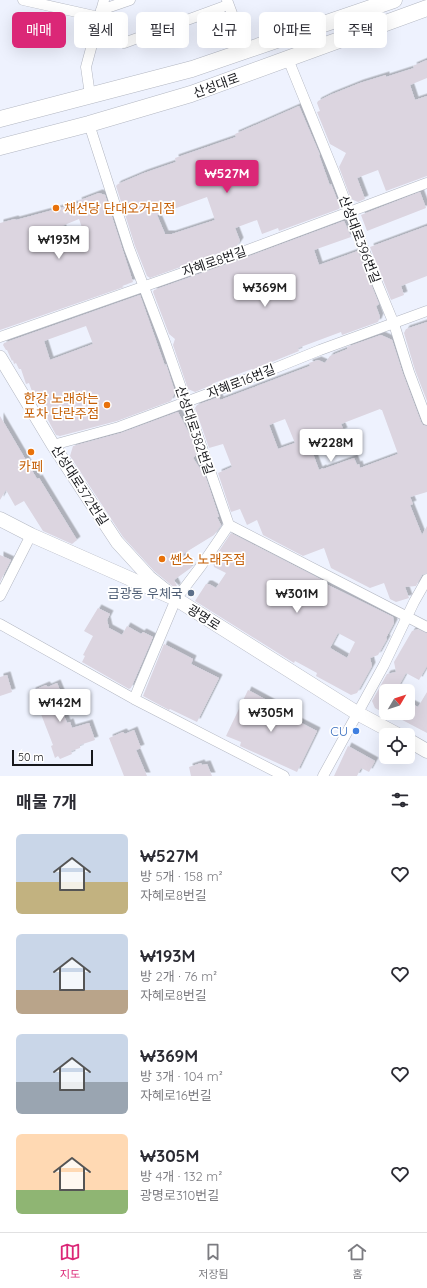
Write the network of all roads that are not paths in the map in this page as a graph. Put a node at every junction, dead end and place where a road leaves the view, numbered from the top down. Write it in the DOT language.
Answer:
graph roads {
  1 [pos="23,0"];
  2 [pos="104,0"];
  3 [pos="130,0"];
  4 [pos="394,0"];
  5 [pos="228,2"];
  6 [pos="427,8"];
  7 [pos="94,12"];
  8 [pos="100,12"];
  9 [pos="102,12"];
  10 [pos="128,41"];
  11 [pos="91,48"];
  12 [pos="246,51"];
  13 [pos="288,59"];
  14 [pos="90,95"];
  15 [pos="0,119"];
  16 [pos="89,124"];
  17 [pos="0,147"];
  18 [pos="427,183"];
  19 [pos="349,211"];
  20 [pos="143,286"];
  21 [pos="427,311"];
  22 [pos="394,324"];
  23 [pos="0,337"];
  24 [pos="0,357"];
  25 [pos="185,402"];
  26 [pos="427,420"];
  27 [pos="53,445"];
  28 [pos="0,519"];
  29 [pos="228,525"];
  30 [pos="31,535"];
  31 [pos="427,579"];
  32 [pos="0,596"];
  33 [pos="176,599"];
  34 [pos="407,616"];
  35 [pos="0,624"];
  36 [pos="427,627"];
  37 [pos="134,700"];
  38 [pos="357,713"];
  39 [pos="385,728"];
  40 [pos="415,744"];
  41 [pos="427,750"];
  42 [pos="284,776"];
  43 [pos="323,776"];
  1 -- 7 [label="street"];
  2 -- 8 [label="street"];
  3 -- 9 [label="street"];
  4 -- 12 [label="main road, 산성대로"];
  5 -- 10 [label="street"];
  5 -- 12 [label="street"];
  6 -- 13 [label="main road, 산성대로"];
  11 -- 14 [label="street"];
  12 -- 14 [label="main road, 산성대로"];
  13 -- 16 [label="main road, 산성대로"];
  13 -- 19 [label="street, 산성대로396번길"];
  14 -- 15 [label="main road, 산성대로"];
  16 -- 17 [label="main road, 산성대로"];
  16 -- 20 [label="street, 산성대로382번길"];
  18 -- 19 [label="street, 자혜로8번길"];
  19 -- 20 [label="street, 자혜로8번길"];
  19 -- 22 [label="street, 산성대로396번길"];
  20 -- 23 [label="street, 자혜로8번길"];
  20 -- 25 [label="street, 산성대로382번길"];
  21 -- 22 [label="street, 자혜로16번길"];
  22 -- 25 [label="street, 자혜로16번길"];
  22 -- 26 [label="street, 산성대로396번길"];
  24 -- 27 [label="street, 산성대로372번길"];
  25 -- 27 [label="street, 자혜로16번길"];
  25 -- 29 [label="street, 산성대로382번길"];
  27 -- 33 [label="street, 산성대로372번길"];
  28 -- 30 [label="main road, 광명로"];
  29 -- 33 [label="street"];
  29 -- 34 [label="street"];
  30 -- 32 [label="street"];
  30 -- 33 [label="main road, 광명로"];
  31 -- 34 [label="street"];
  33 -- 37 [label="street"];
  33 -- 38 [label="main road, 광명로"];
  34 -- 36 [label="street"];
  34 -- 38 [label="street"];
  35 -- 37 [label="street"];
  37 -- 42 [label="street"];
  38 -- 39 [label="main road, 광명로"];
  38 -- 43 [label="street"];
  40 -- 41 [label="main road"];
}
